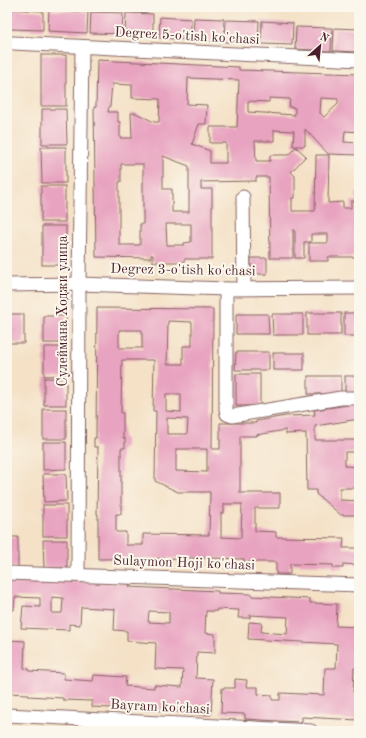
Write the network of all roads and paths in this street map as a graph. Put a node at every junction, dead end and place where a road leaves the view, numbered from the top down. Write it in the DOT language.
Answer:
graph roads {
  1 [pos="13,43"];
  2 [pos="82,47"];
  3 [pos="359,60"];
  4 [pos="243,197"];
  5 [pos="79,284"];
  6 [pos="7,285"];
  7 [pos="244,288"];
  8 [pos="359,288"];
  9 [pos="226,289"];
  10 [pos="359,398"];
  11 [pos="7,573"];
  12 [pos="78,575"];
  13 [pos="359,585"];
  14 [pos="7,715"];
  15 [pos="311,731"];
  1 -- 2 [label="street, Degrez 5-o'tish ko'chasi"];
  2 -- 3 [label="street, Degrez 5-o'tish ko'chasi"];
  2 -- 5 [label="street, Сулеймана Ходжи улица"];
  4 -- 7 [label="street"];
  5 -- 6 [label="street, Degrez 3-o'tish ko'chasi"];
  5 -- 9 [label="street, Degrez 3-o'tish ko'chasi"];
  5 -- 12 [label="street, Сулеймана Ходжи улица"];
  7 -- 8 [label="street, Degrez 3-o'tish ko'chasi"];
  7 -- 9 [label="street, Degrez 3-o'tish ko'chasi"];
  9 -- 10 [label="street"];
  11 -- 12 [label="street, Sulaymon Hoji ko'chasi"];
  12 -- 13 [label="street, Sulaymon Hoji ko'chasi"];
  14 -- 15 [label="street, Bayram ko'chasi"];
}
